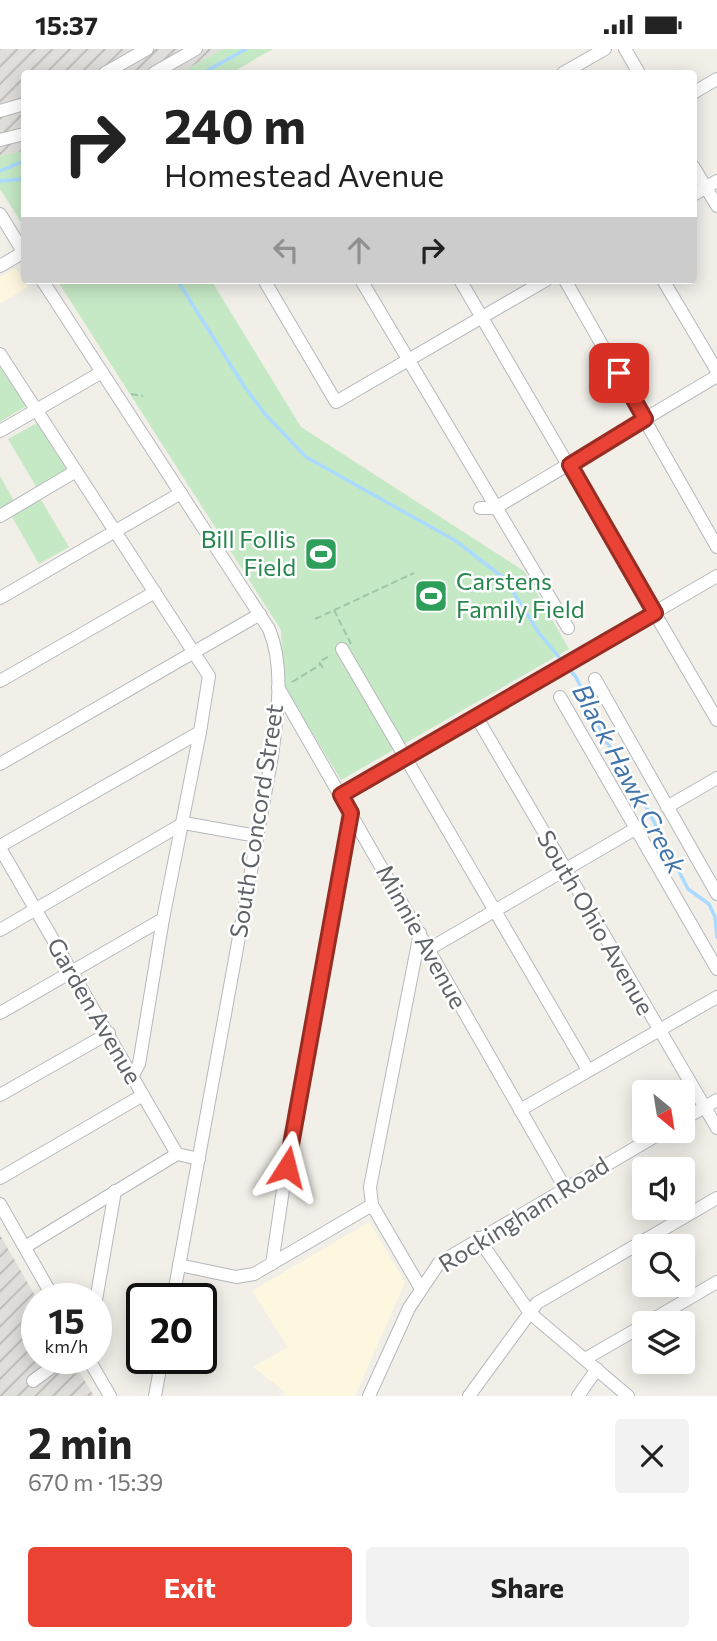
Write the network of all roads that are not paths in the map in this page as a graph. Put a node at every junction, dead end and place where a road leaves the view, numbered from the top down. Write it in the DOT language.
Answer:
graph roads {
  1 [pos="147,49"];
  2 [pos="196,49"];
  3 [pos="605,49"];
  4 [pos="625,49"];
  5 [pos="110,70"];
  6 [pos="159,70"];
  7 [pos="568,70"];
  8 [pos="637,70"];
  9 [pos="717,79"];
  10 [pos="697,91"];
  11 [pos="21,105"];
  12 [pos="0,111"];
  13 [pos="21,135"];
  14 [pos="0,140"];
  15 [pos="697,170"];
  16 [pos="711,184"];
  17 [pos="717,207"];
  18 [pos="0,214"];
  19 [pos="21,247"];
  20 [pos="21,254"];
  21 [pos="0,266"];
  22 [pos="45,284"];
  23 [pos="266,284"];
  24 [pos="363,284"];
  25 [pos="462,284"];
  26 [pos="539,284"];
  27 [pos="567,284"];
  28 [pos="665,284"];
  29 [pos="482,318"];
  30 [pos="0,354"];
  31 [pos="408,361"];
  32 [pos="102,372"];
  33 [pos="717,373"];
  34 [pos="37,410"];
  35 [pos="645,419"];
  36 [pos="0,431"];
  37 [pos="570,465"];
  38 [pos="76,471"];
  39 [pos="181,493"];
  40 [pos="480,507"];
  41 [pos="495,508"];
  42 [pos="0,516"];
  43 [pos="116,531"];
  44 [pos="717,547"];
  45 [pos="717,576"];
  46 [pos="155,591"];
  47 [pos="0,598"];
  48 [pos="655,613"];
  49 [pos="260,614"];
  50 [pos="568,628"];
  51 [pos="342,649"];
  52 [pos="195,652"];
  53 [pos="595,679"];
  54 [pos="0,681"];
  55 [pos="282,685"];
  56 [pos="560,697"];
  57 [pos="476,716"];
  58 [pos="717,720"];
  59 [pos="200,732"];
  60 [pos="404,756"];
  61 [pos="0,764"];
  62 [pos="717,778"];
  63 [pos="341,795"];
  64 [pos="667,807"];
  65 [pos="351,813"];
  66 [pos="184,823"];
  67 [pos="635,829"];
  68 [pos="257,836"];
  69 [pos="0,847"];
  70 [pos="565,869"];
  71 [pos="717,894"];
  72 [pos="34,910"];
  73 [pos="495,911"];
  74 [pos="163,919"];
  75 [pos="0,930"];
  76 [pos="420,933"];
  77 [pos="429,949"];
  78 [pos="717,969"];
  79 [pos="71,972"];
  80 [pos="717,997"];
  81 [pos="0,1013"];
  82 [pos="657,1031"];
  83 [pos="108,1033"];
  84 [pos="588,1070"];
  85 [pos="132,1077"];
  86 [pos="0,1095"];
  87 [pos="143,1095"];
  88 [pos="711,1103"];
  89 [pos="520,1110"];
  90 [pos="695,1112"];
  91 [pos="717,1128"];
  92 [pos="643,1143"];
  93 [pos="177,1154"];
  94 [pos="200,1159"];
  95 [pos="0,1178"];
  96 [pos="565,1188"];
  97 [pos="115,1191"];
  98 [pos="717,1198"];
  99 [pos="0,1204"];
  100 [pos="372,1205"];
  101 [pos="478,1238"];
  102 [pos="25,1247"];
  103 [pos="272,1264"];
  104 [pos="179,1265"];
  105 [pos="717,1282"];
  106 [pos="45,1283"];
  107 [pos="99,1283"];
  108 [pos="176,1283"];
  109 [pos="420,1287"];
  110 [pos="667,1311"];
  111 [pos="530,1313"];
  112 [pos="632,1332"];
  113 [pos="585,1359"];
  114 [pos="597,1369"];
  115 [pos="42,1374"];
  116 [pos="97,1374"];
  117 [pos="159,1374"];
  118 [pos="33,1381"];
  119 [pos="110,1396"];
  120 [pos="155,1396"];
  121 [pos="369,1396"];
  122 [pos="469,1396"];
  123 [pos="578,1396"];
  124 [pos="628,1396"];
  1 -- 5 [label="street"];
  2 -- 6 [label="street"];
  3 -- 7 [label="street"];
  4 -- 8 [label="street"];
  9 -- 10 [label="street"];
  11 -- 12 [label="street"];
  13 -- 14 [label="street"];
  15 -- 16 [label="street"];
  16 -- 17 [label="street"];
  18 -- 19 [label="street"];
  20 -- 21 [label="street"];
  22 -- 32 [label="street, South Concord Street"];
  23 -- 31 [label="street"];
  24 -- 31 [label="street"];
  25 -- 29 [label="street"];
  26 -- 29 [label="street"];
  27 -- 35 [label="street"];
  28 -- 33 [label="street"];
  29 -- 31 [label="street"];
  29 -- 37 [label="street"];
  30 -- 34 [label="street"];
  31 -- 41 [label="street"];
  32 -- 34 [label="street"];
  32 -- 39 [label="street, South Concord Street"];
  33 -- 35 [label="street"];
  34 -- 36 [label="street"];
  34 -- 38 [label="street"];
  35 -- 37 [label="street"];
  35 -- 44 [label="street"];
  37 -- 41 [label="street"];
  37 -- 48 [label="street"];
  38 -- 42 [label="street"];
  38 -- 43 [label="street"];
  39 -- 43 [label="street"];
  39 -- 49 [label="street, South Concord Street"];
  40 -- 41 [label="street"];
  41 -- 50 [label="street"];
  43 -- 46 [label="street"];
  43 -- 47 [label="street"];
  45 -- 48 [label="street"];
  46 -- 52 [label="street"];
  46 -- 54 [label="street"];
  48 -- 57 [label="street"];
  48 -- 58 [label="street"];
  49 -- 52 [label="street"];
  49 -- 55 [label="street, South Concord Street"];
  51 -- 60 [label="street"];
  52 -- 59 [label="street"];
  52 -- 61 [label="street"];
  53 -- 64 [label="street"];
  55 -- 63 [label="street, Minnie Avenue"];
  55 -- 68 [label="street, South Concord Street"];
  56 -- 67 [label="street"];
  57 -- 60 [label="street"];
  57 -- 70 [label="street, South Ohio Avenue"];
  59 -- 66 [label="street"];
  59 -- 69 [label="street"];
  60 -- 63 [label="street"];
  60 -- 73 [label="street"];
  62 -- 64 [label="street"];
  63 -- 65 [label="street, Minnie Avenue"];
  64 -- 71 [label="street"];
  65 -- 76 [label="street, Minnie Avenue"];
  65 -- 103 [label="street"];
  66 -- 68 [label="street"];
  66 -- 72 [label="street"];
  66 -- 74 [label="street"];
  67 -- 70 [label="street"];
  67 -- 78 [label="street"];
  68 -- 94 [label="street, South Concord Street"];
  69 -- 72 [label="street, Garden Avenue"];
  70 -- 73 [label="street"];
  70 -- 82 [label="street, South Ohio Avenue"];
  72 -- 75 [label="street"];
  72 -- 79 [label="street, Garden Avenue"];
  73 -- 77 [label="street"];
  73 -- 84 [label="street"];
  74 -- 79 [label="street"];
  74 -- 85 [label="street"];
  76 -- 77 [label="street, Minnie Avenue"];
  76 -- 100 [label="street"];
  77 -- 89 [label="street, Minnie Avenue"];
  79 -- 81 [label="street"];
  79 -- 83 [label="street, Garden Avenue"];
  80 -- 82 [label="street"];
  82 -- 84 [label="street"];
  82 -- 88 [label="street, South Ohio Avenue"];
  83 -- 85 [label="street, Garden Avenue"];
  83 -- 86 [label="street"];
  84 -- 89 [label="street"];
  85 -- 87 [label="street, Garden Avenue"];
  87 -- 93 [label="street, Garden Avenue"];
  87 -- 95 [label="street"];
  88 -- 90 [label="street"];
  88 -- 91 [label="street, South Ohio Avenue"];
  89 -- 96 [label="street, Minnie Avenue"];
  92 -- 96 [label="street, Rockingham Road"];
  93 -- 94 [label="street"];
  93 -- 97 [label="street"];
  94 -- 104 [label="street, South Concord Street"];
  96 -- 101 [label="street, Rockingham Road"];
  97 -- 102 [label="street"];
  97 -- 107 [label="street"];
  98 -- 111 [label="street"];
  99 -- 102 [label="street"];
  100 -- 103 [label="street"];
  100 -- 109 [label="street"];
  101 -- 109 [label="street, Rockingham Road"];
  101 -- 111 [label="street"];
  102 -- 106 [label="street"];
  103 -- 104 [label="street"];
  104 -- 108 [label="street, South Concord Street"];
  105 -- 110 [label="street"];
  109 -- 121 [label="street, Rockingham Road"];
  111 -- 113 [label="street"];
  111 -- 122 [label="street"];
  112 -- 113 [label="street"];
  113 -- 114 [label="street"];
  114 -- 123 [label="street"];
  114 -- 124 [label="street"];
  115 -- 118 [label="street"];
  116 -- 119 [label="street"];
  117 -- 120 [label="street"];
}
